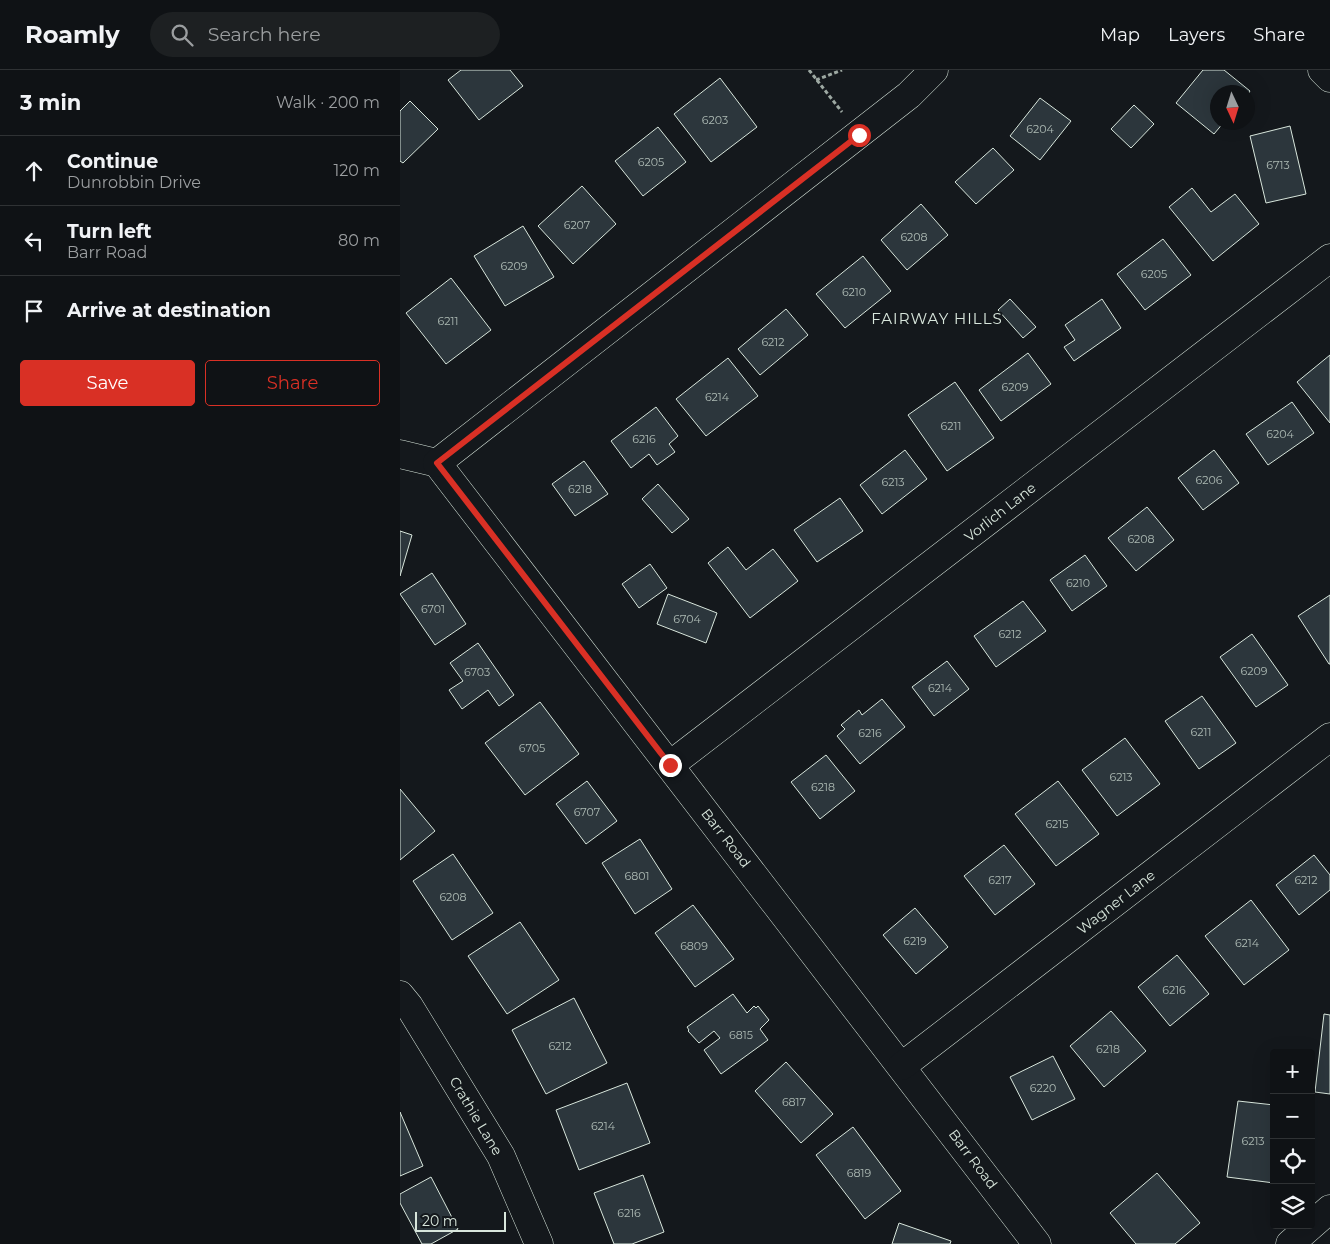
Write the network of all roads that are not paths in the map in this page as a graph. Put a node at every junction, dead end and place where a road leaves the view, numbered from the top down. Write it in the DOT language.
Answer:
graph roads {
  1 [pos="934,70"];
  2 [pos="1322,70"];
  3 [pos="1330,78"];
  4 [pos="1330,258"];
  5 [pos="400,454"];
  6 [pos="437,463"];
  7 [pos="1330,738"];
  8 [pos="670,765"];
  9 [pos="400,995"];
  10 [pos="902,1066"];
  11 [pos="1330,1209"];
  12 [pos="539,1244"];
  13 [pos="1037,1244"];
  14 [pos="1290,1244"];
  1 -- 6 [label="street"];
  2 -- 3 [label="street"];
  4 -- 8 [label="street, Vorlich Lane"];
  5 -- 6 [label="street"];
  6 -- 8 [label="street, Barr Road"];
  7 -- 10 [label="street, Wagner Lane"];
  8 -- 10 [label="street, Barr Road"];
  9 -- 12 [label="street, Crathie Lane"];
  10 -- 13 [label="street, Barr Road"];
  11 -- 14 [label="street"];
}
